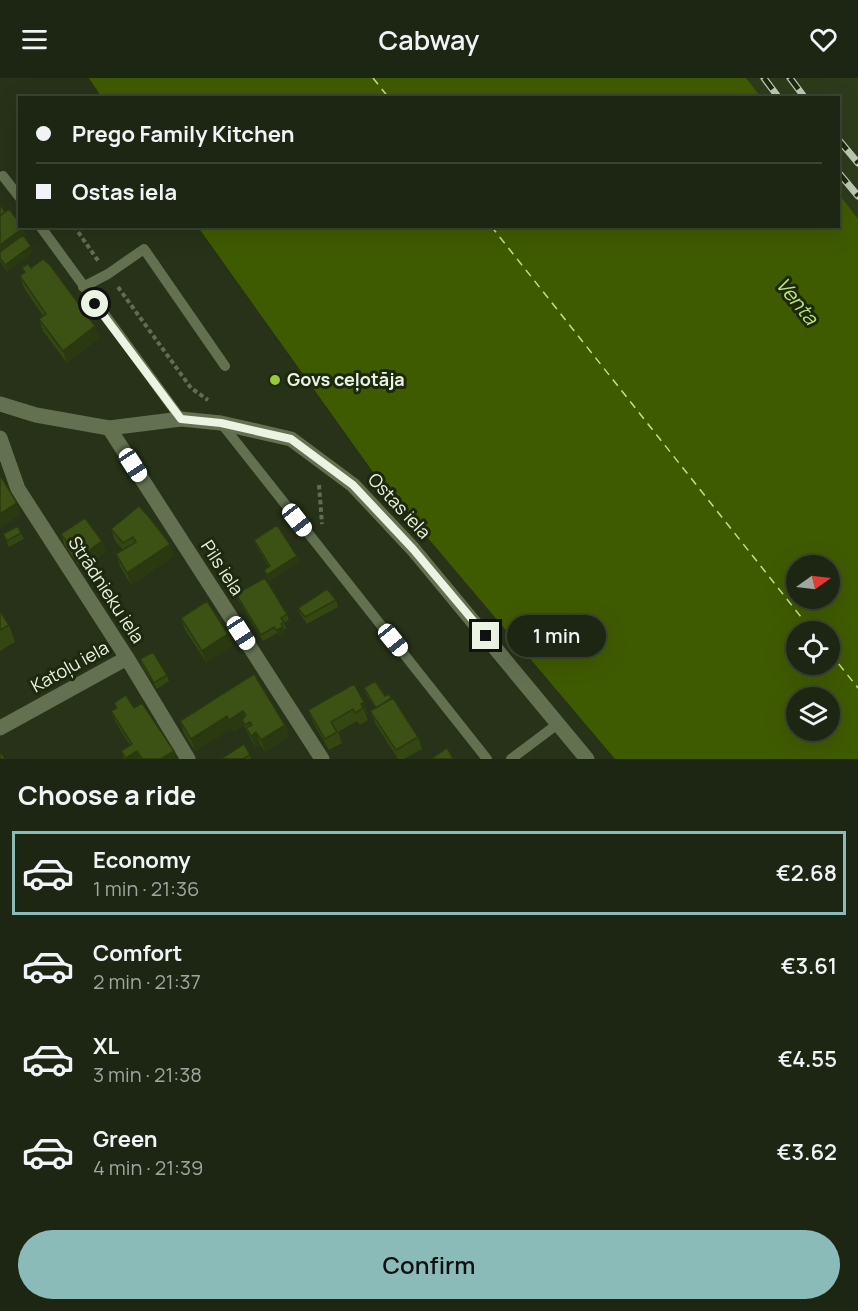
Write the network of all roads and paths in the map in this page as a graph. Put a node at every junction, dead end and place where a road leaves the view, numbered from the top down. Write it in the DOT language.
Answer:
graph roads {
  1 [pos="3,176"];
  2 [pos="18,195"];
  3 [pos="41,228"];
  4 [pos="82,287"];
  5 [pos="225,366"];
  6 [pos="0,404"];
  7 [pos="181,419"];
  8 [pos="221,423"];
  9 [pos="109,428"];
  10 [pos="0,438"];
  11 [pos="127,658"];
  12 [pos="559,723"];
  13 [pos="0,728"];
  14 [pos="188,759"];
  15 [pos="322,759"];
  16 [pos="487,759"];
  17 [pos="511,759"];
  18 [pos="587,759"];
  1 -- 2 [label="lane"];
  3 -- 4 [label="lane"];
  4 -- 5 [label="lane"];
  4 -- 7 [label="lane"];
  6 -- 9 [label="street, Ostas iela"];
  7 -- 8 [label="street, Ostas iela"];
  7 -- 9 [label="street, Ostas iela"];
  8 -- 12 [label="street, Ostas iela"];
  8 -- 16 [label="lane"];
  9 -- 15 [label="street, Pils iela"];
  10 -- 11 [label="street, Strādnieku iela"];
  11 -- 13 [label="street, Katoļu iela"];
  11 -- 14 [label="street, Strādnieku iela"];
  12 -- 17 [label="lane"];
  12 -- 18 [label="street, Ostas iela"];
}
